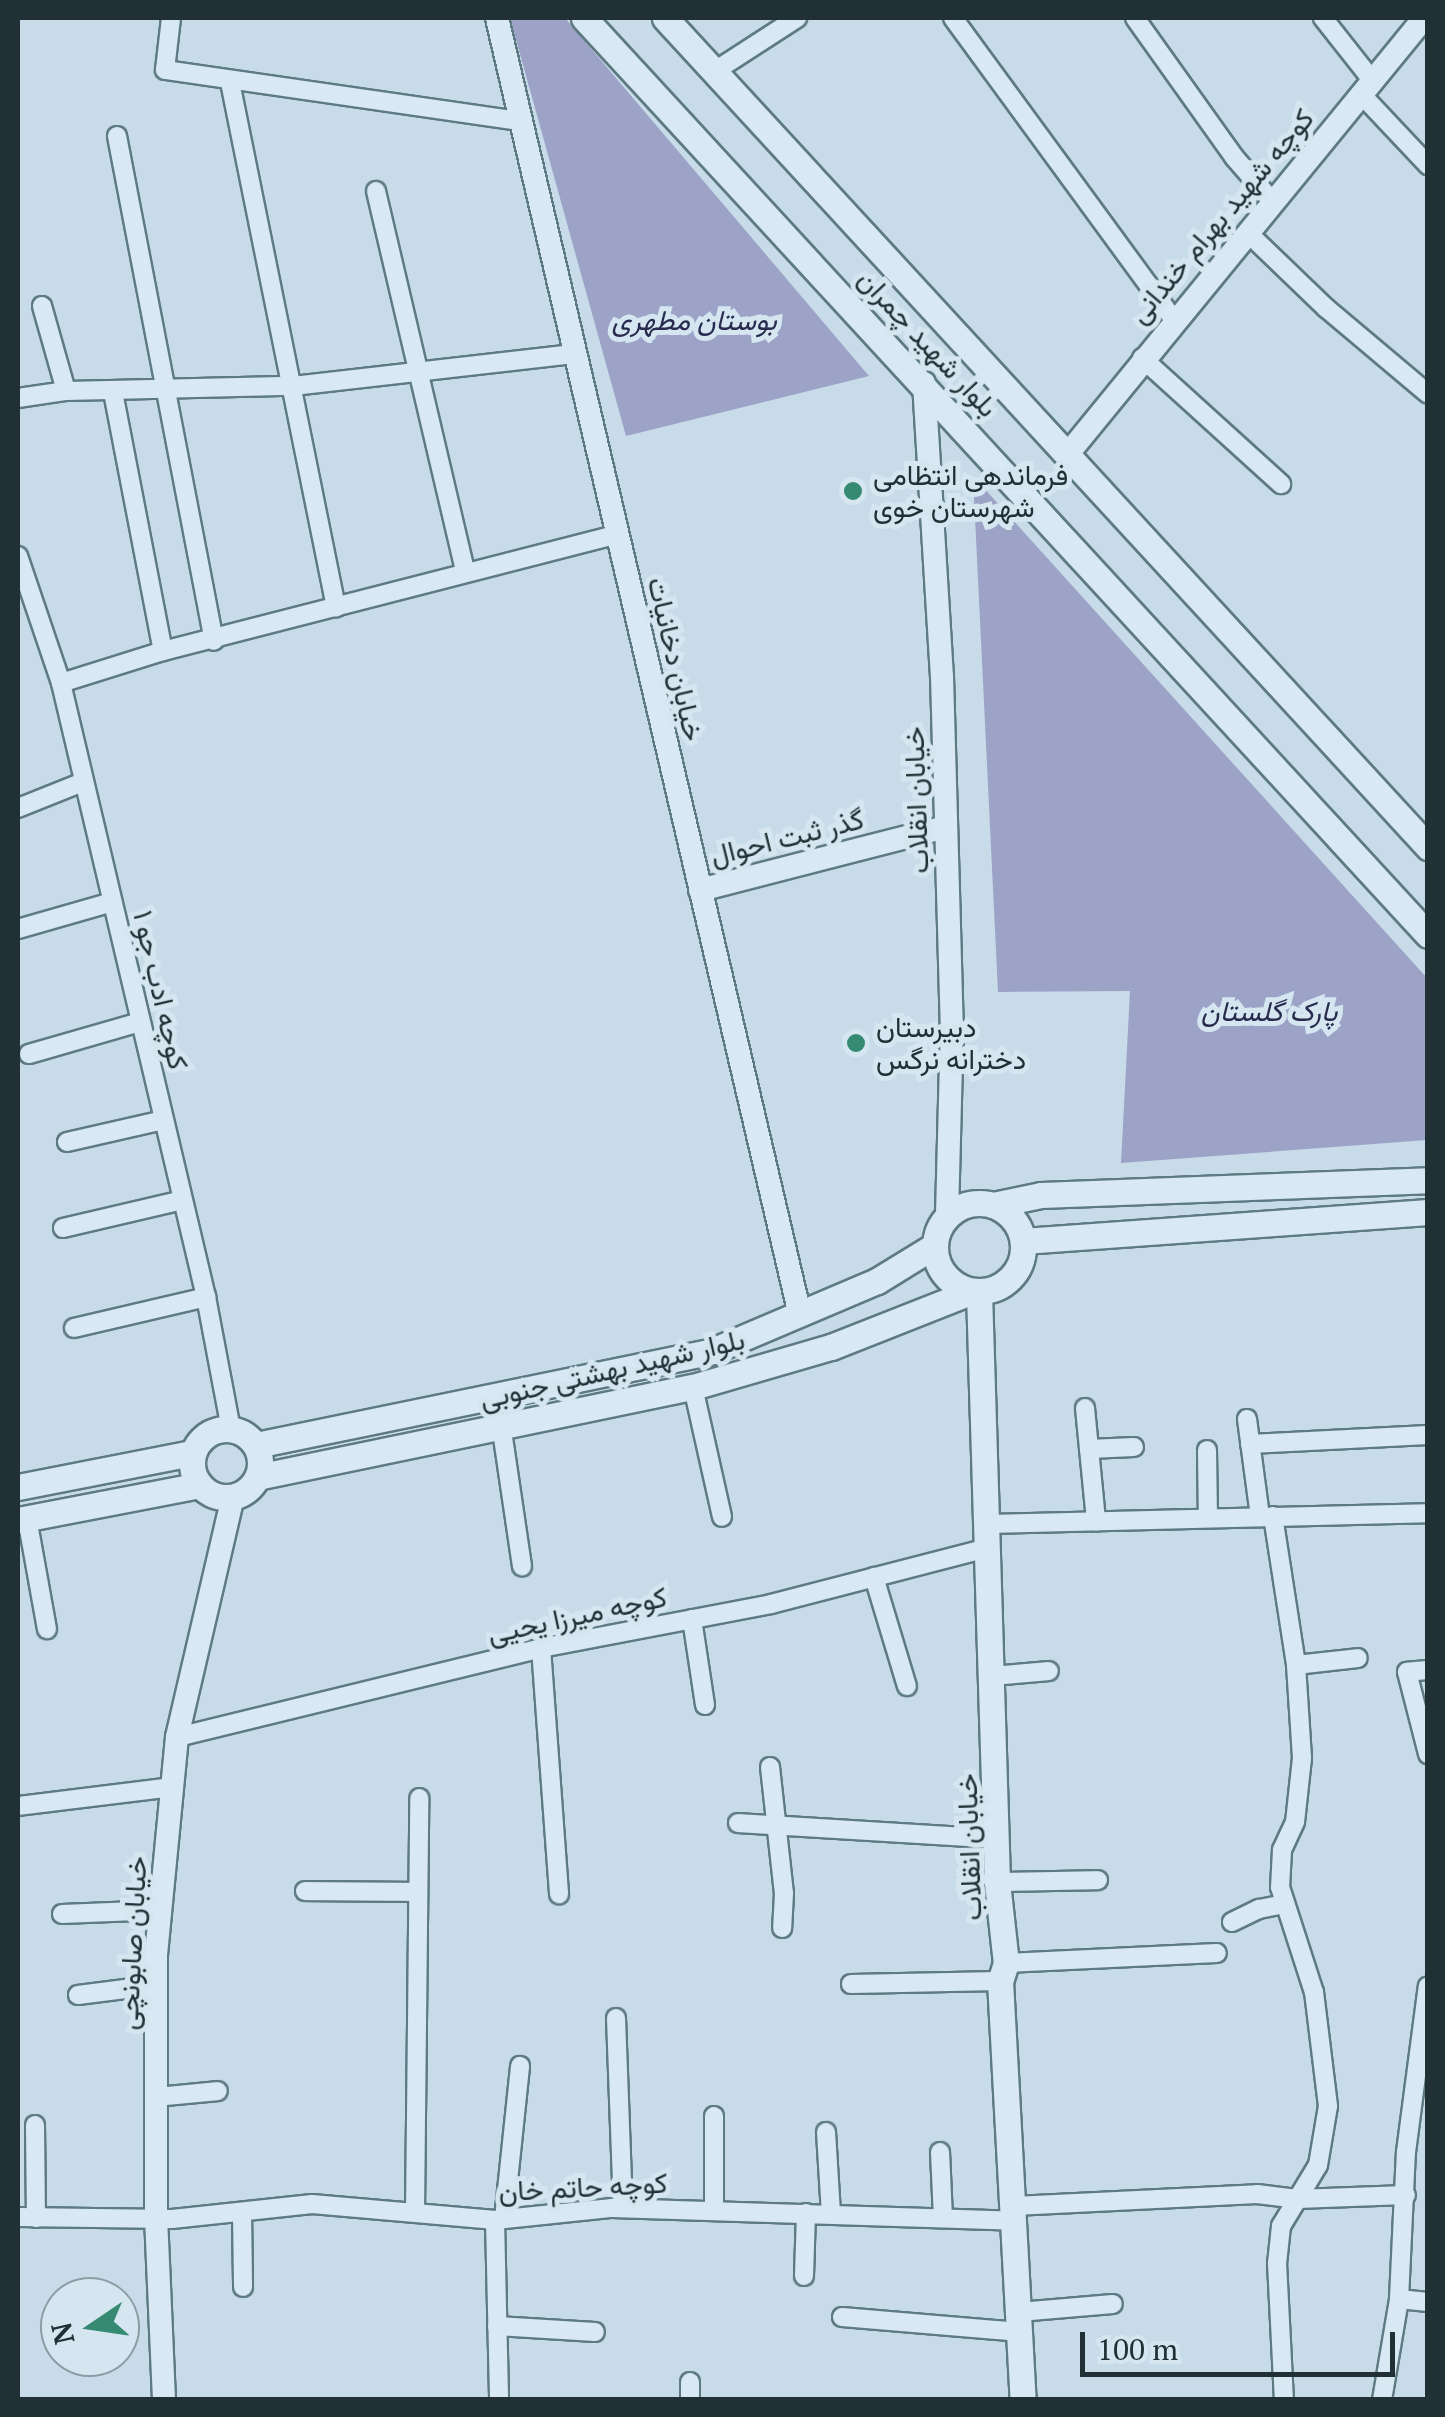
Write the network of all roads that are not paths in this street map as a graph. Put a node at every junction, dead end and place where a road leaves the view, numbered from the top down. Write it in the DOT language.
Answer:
graph roads {
  1 [pos="171,18"];
  2 [pos="497,18"];
  3 [pos="584,18"];
  4 [pos="666,18"];
  5 [pos="797,18"];
  6 [pos="953,18"];
  7 [pos="1135,18"];
  8 [pos="1324,18"];
  9 [pos="1424,18"];
  10 [pos="714,71"];
  11 [pos="230,82"];
  12 [pos="1366,87"];
  13 [pos="521,121"];
  14 [pos="117,136"];
  15 [pos="1428,164"];
  16 [pos="376,191"];
  17 [pos="1272,201"];
  18 [pos="1247,232"];
  19 [pos="42,306"];
  20 [pos="1174,320"];
  21 [pos="575,354"];
  22 [pos="1142,358"];
  23 [pos="419,372"];
  24 [pos="924,383"];
  25 [pos="293,386"];
  26 [pos="164,388"];
  27 [pos="66,391"];
  28 [pos="113,392"];
  29 [pos="1428,394"];
  30 [pos="18,398"];
  31 [pos="1067,455"];
  32 [pos="1280,484"];
  33 [pos="616,535"];
  34 [pos="18,556"];
  35 [pos="18,569"];
  36 [pos="465,571"];
  37 [pos="336,606"];
  38 [pos="214,640"];
  39 [pos="163,652"];
  40 [pos="61,683"];
  41 [pos="83,782"];
  42 [pos="18,808"];
  43 [pos="946,827"];
  44 [pos="1428,846"];
  45 [pos="700,890"];
  46 [pos="112,902"];
  47 [pos="18,929"];
  48 [pos="1428,935"];
  49 [pos="140,1022"];
  50 [pos="28,1054"];
  51 [pos="164,1120"];
  52 [pos="67,1142"];
  53 [pos="1428,1180"];
  54 [pos="182,1200"];
  55 [pos="993,1205"];
  56 [pos="1428,1212"];
  57 [pos="947,1216"];
  58 [pos="62,1228"];
  59 [pos="1023,1241"];
  60 [pos="934,1246"];
  61 [pos="878,1281"];
  62 [pos="976,1292"];
  63 [pos="206,1297"];
  64 [pos="800,1315"];
  65 [pos="894,1323"];
  66 [pos="74,1328"];
  67 [pos="692,1386"];
  68 [pos="1085,1408"];
  69 [pos="1247,1419"];
  70 [pos="502,1424"];
  71 [pos="231,1428"];
  72 [pos="1428,1434"];
  73 [pos="1250,1444"];
  74 [pos="256,1445"];
  75 [pos="1134,1447"];
  76 [pos="1090,1449"];
  77 [pos="1207,1450"];
  78 [pos="192,1453"];
  79 [pos="257,1477"];
  80 [pos="199,1485"];
  81 [pos="18,1487"];
  82 [pos="233,1497"];
  83 [pos="1428,1513"];
  84 [pos="722,1517"];
  85 [pos="1267,1517"];
  86 [pos="1208,1518"];
  87 [pos="22,1519"];
  88 [pos="1096,1521"];
  89 [pos="987,1536"];
  90 [pos="522,1566"];
  91 [pos="874,1577"];
  92 [pos="692,1619"];
  93 [pos="46,1629"];
  94 [pos="540,1648"];
  95 [pos="1358,1658"];
  96 [pos="1296,1665"];
  97 [pos="1428,1670"];
  98 [pos="1049,1671"];
  99 [pos="993,1676"];
  100 [pos="907,1686"];
  101 [pos="705,1706"];
  102 [pos="177,1737"];
  103 [pos="1428,1754"];
  104 [pos="770,1766"];
  105 [pos="172,1788"];
  106 [pos="419,1798"];
  107 [pos="18,1806"];
  108 [pos="738,1822"];
  109 [pos="778,1825"];
  110 [pos="997,1839"];
  111 [pos="1098,1880"];
  112 [pos="997,1882"];
  113 [pos="305,1891"];
  114 [pos="418,1892"];
  115 [pos="558,1894"];
  116 [pos="1285,1904"];
  117 [pos="161,1910"];
  118 [pos="62,1914"];
  119 [pos="1232,1922"];
  120 [pos="782,1928"];
  121 [pos="1216,1954"];
  122 [pos="1003,1972"];
  123 [pos="850,1984"];
  124 [pos="156,1985"];
  125 [pos="1428,1986"];
  126 [pos="78,1996"];
  127 [pos="616,2018"];
  128 [pos="520,2066"];
  129 [pos="218,2091"];
  130 [pos="156,2096"];
  131 [pos="714,2116"];
  132 [pos="35,2125"];
  133 [pos="826,2132"];
  134 [pos="940,2152"];
  135 [pos="1406,2194"];
  136 [pos="1297,2198"];
  137 [pos="623,2208"];
  138 [pos="714,2210"];
  139 [pos="242,2212"];
  140 [pos="806,2212"];
  141 [pos="415,2213"];
  142 [pos="831,2214"];
  143 [pos="1014,2214"];
  144 [pos="27,2217"];
  145 [pos="943,2218"];
  146 [pos="156,2219"];
  147 [pos="500,2220"];
  148 [pos="804,2276"];
  149 [pos="243,2288"];
  150 [pos="1399,2299"];
  151 [pos="1428,2302"];
  152 [pos="1113,2304"];
  153 [pos="842,2318"];
  154 [pos="1019,2322"];
  155 [pos="497,2326"];
  156 [pos="595,2332"];
  157 [pos="164,2400"];
  158 [pos="499,2400"];
  159 [pos="1023,2400"];
  160 [pos="1284,2400"];
  161 [pos="1382,2400"];
  1 -- 11 [label="street"];
  2 -- 13 [label="street, خیابان دخانیات"];
  3 -- 24 [label="main road, بلوار شهید چمران"];
  4 -- 10 [label="main road, بلوار شهید چمران"];
  5 -- 10 [label="street"];
  6 -- 20 [label="street"];
  7 -- 17 [label="street"];
  8 -- 12 [label="street"];
  9 -- 12 [label="street, کوچه شهید بهرام خندانی"];
  10 -- 31 [label="main road, بلوار شهید چمران"];
  11 -- 13 [label="street"];
  11 -- 25 [label="street"];
  12 -- 15 [label="street"];
  12 -- 17 [label="street, کوچه شهید بهرام خندانی"];
  13 -- 21 [label="street, خیابان دخانیات"];
  14 -- 26 [label="street"];
  16 -- 23 [label="street"];
  17 -- 18 [label="street, کوچه شهید بهرام خندانی"];
  18 -- 20 [label="street, کوچه شهید بهرام خندانی"];
  18 -- 29 [label="street"];
  19 -- 27 [label="street"];
  20 -- 22 [label="street, کوچه شهید بهرام خندانی"];
  21 -- 23 [label="street"];
  21 -- 33 [label="street, خیابان دخانیات"];
  22 -- 31 [label="street, کوچه شهید بهرام خندانی"];
  22 -- 32 [label="street"];
  23 -- 25 [label="street"];
  23 -- 36 [label="street"];
  24 -- 43 [label="street, خیابان انقلاب"];
  24 -- 48 [label="main road, بلوار شهید چمران"];
  25 -- 26 [label="street"];
  25 -- 37 [label="street"];
  26 -- 28 [label="street"];
  26 -- 38 [label="street"];
  27 -- 28 [label="street"];
  27 -- 30 [label="street"];
  28 -- 39 [label="street"];
  31 -- 44 [label="main road, بلوار شهید چمران"];
  33 -- 36 [label="street"];
  33 -- 45 [label="street, خیابان دخانیات"];
  34 -- 35 [label="street, کوچه ادب جو ۱"];
  35 -- 40 [label="street, کوچه ادب جو ۱"];
  36 -- 37 [label="street"];
  37 -- 38 [label="street"];
  38 -- 39 [label="street"];
  39 -- 40 [label="street"];
  40 -- 41 [label="street, کوچه ادب جو ۱"];
  41 -- 42 [label="street"];
  41 -- 46 [label="street, کوچه ادب جو ۱"];
  43 -- 45 [label="street, گذر ثبت احوال"];
  43 -- 57 [label="street, خیابان انقلاب"];
  45 -- 64 [label="street, خیابان دخانیات"];
  46 -- 47 [label="street"];
  46 -- 49 [label="street, کوچه ادب جو ۱"];
  49 -- 50 [label="street"];
  49 -- 51 [label="street, کوچه ادب جو ۱"];
  51 -- 52 [label="street"];
  51 -- 54 [label="street, کوچه ادب جو ۱"];
  53 -- 55 [label="main road"];
  54 -- 58 [label="street"];
  54 -- 63 [label="street, کوچه ادب جو ۱"];
  55 -- 57 [label="main road"];
  55 -- 59 [label="main road"];
  56 -- 59 [label="main road"];
  57 -- 60 [label="main road"];
  59 -- 62 [label="main road"];
  60 -- 61 [label="main road, بلوار شهید بهشتی جنوبی"];
  60 -- 62 [label="main road"];
  61 -- 64 [label="main road, بلوار شهید بهشتی جنوبی"];
  61 -- 65 [label="main road"];
  62 -- 65 [label="main road, بلوار شهید بهشتی جنوبی"];
  62 -- 89 [label="main road, خیابان انقلاب"];
  63 -- 66 [label="street"];
  63 -- 71 [label="street, کوچه ادب جو ۱"];
  64 -- 74 [label="main road, بلوار شهید بهشتی جنوبی"];
  65 -- 67 [label="main road, بلوار شهید بهشتی جنوبی"];
  67 -- 70 [label="main road, بلوار شهید بهشتی جنوبی"];
  67 -- 84 [label="street"];
  68 -- 76 [label="street"];
  69 -- 73 [label="street"];
  70 -- 79 [label="main road, بلوار شهید بهشتی جنوبی"];
  70 -- 90 [label="street"];
  71 -- 74 [label="main road"];
  71 -- 78 [label="main road"];
  72 -- 73 [label="street"];
  73 -- 85 [label="street"];
  74 -- 79 [label="main road"];
  75 -- 76 [label="street"];
  76 -- 88 [label="street"];
  77 -- 86 [label="street"];
  78 -- 80 [label="main road"];
  78 -- 81 [label="main road"];
  79 -- 82 [label="main road"];
  80 -- 82 [label="main road"];
  80 -- 87 [label="main road"];
  82 -- 102 [label="street, خیابان صابونچی"];
  83 -- 85 [label="street, کوچه میرزا یحیی"];
  85 -- 86 [label="street, کوچه میرزا یحیی"];
  85 -- 96 [label="street"];
  86 -- 88 [label="street, کوچه میرزا یحیی"];
  87 -- 93 [label="street"];
  88 -- 89 [label="street, کوچه میرزا یحیی"];
  89 -- 91 [label="street, کوچه میرزا یحیی"];
  89 -- 99 [label="main road, خیابان انقلاب"];
  91 -- 92 [label="street, کوچه میرزا یحیی"];
  91 -- 100 [label="street"];
  92 -- 94 [label="street, کوچه میرزا یحیی"];
  92 -- 101 [label="street"];
  94 -- 102 [label="street, کوچه میرزا یحیی"];
  94 -- 115 [label="street"];
  95 -- 96 [label="street"];
  96 -- 116 [label="street"];
  97 -- 103 [label="street"];
  98 -- 99 [label="street"];
  99 -- 110 [label="main road, خیابان انقلاب"];
  102 -- 105 [label="street, خیابان صابونچی"];
  104 -- 109 [label="street"];
  105 -- 107 [label="street"];
  105 -- 117 [label="street, خیابان صابونچی"];
  106 -- 114 [label="street"];
  108 -- 109 [label="street"];
  109 -- 110 [label="street"];
  109 -- 120 [label="street"];
  110 -- 112 [label="main road, خیابان انقلاب"];
  111 -- 112 [label="street"];
  112 -- 122 [label="main road, خیابان انقلاب"];
  113 -- 114 [label="street"];
  114 -- 141 [label="street"];
  116 -- 119 [label="street"];
  116 -- 136 [label="street"];
  117 -- 118 [label="street"];
  117 -- 124 [label="street, خیابان صابونچی"];
  121 -- 122 [label="street"];
  122 -- 123 [label="street"];
  122 -- 143 [label="main road, خیابان انقلاب"];
  124 -- 126 [label="street"];
  124 -- 130 [label="street, خیابان صابونچی"];
  125 -- 135 [label="street"];
  127 -- 137 [label="street"];
  128 -- 147 [label="street"];
  129 -- 130 [label="street"];
  130 -- 146 [label="street, خیابان صابونچی"];
  131 -- 138 [label="street"];
  132 -- 144 [label="street"];
  133 -- 142 [label="street"];
  134 -- 145 [label="street"];
  135 -- 136 [label="street, کوچه حاتم خان"];
  135 -- 150 [label="street"];
  136 -- 143 [label="street, کوچه حاتم خان"];
  136 -- 160 [label="street"];
  137 -- 138 [label="street, کوچه حاتم خان"];
  137 -- 147 [label="street, کوچه حاتم خان"];
  138 -- 140 [label="street, کوچه حاتم خان"];
  139 -- 141 [label="street, کوچه حاتم خان"];
  139 -- 146 [label="street, کوچه حاتم خان"];
  139 -- 149 [label="street"];
  140 -- 142 [label="street, کوچه حاتم خان"];
  140 -- 148 [label="street"];
  141 -- 147 [label="street, کوچه حاتم خان"];
  142 -- 145 [label="street, کوچه حاتم خان"];
  143 -- 145 [label="street, کوچه حاتم خان"];
  143 -- 154 [label="main road, خیابان انقلاب"];
  144 -- 146 [label="street, کوچه حاتم خان"];
  146 -- 157 [label="street, خیابان صابونچی"];
  147 -- 155 [label="street"];
  150 -- 151 [label="street"];
  150 -- 161 [label="street"];
  152 -- 154 [label="street"];
  153 -- 154 [label="street"];
  154 -- 159 [label="main road, خیابان انقلاب"];
  155 -- 156 [label="street"];
  155 -- 158 [label="street"];
}
